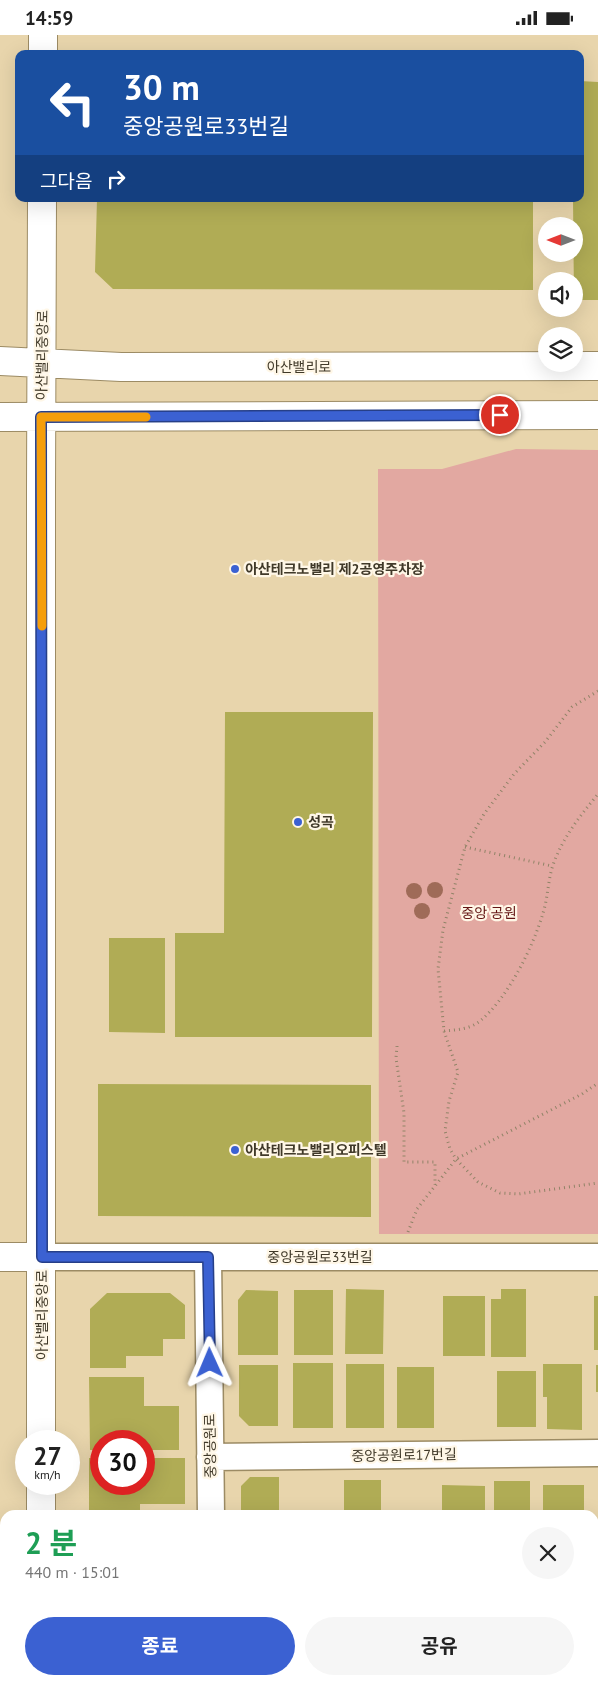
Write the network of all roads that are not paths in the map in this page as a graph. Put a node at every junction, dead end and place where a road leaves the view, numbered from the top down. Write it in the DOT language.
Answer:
graph roads {
  1 [pos="43,35"];
  2 [pos="43,50"];
  3 [pos="42,202"];
  4 [pos="0,361"];
  5 [pos="42,363"];
  6 [pos="598,366"];
  7 [pos="598,415"];
  8 [pos="0,417"];
  9 [pos="41,417"];
  10 [pos="0,1257"];
  11 [pos="42,1257"];
  12 [pos="208,1257"];
  13 [pos="598,1257"];
  14 [pos="41,1430"];
  15 [pos="598,1453"];
  16 [pos="210,1457"];
  17 [pos="41,1495"];
  18 [pos="41,1510"];
  19 [pos="211,1510"];
  1 -- 2 [label="street"];
  3 -- 5 [label="street, 아산밸리중앙로"];
  4 -- 5 [label="street, 아산밸리로"];
  5 -- 6 [label="street, 아산밸리로"];
  5 -- 9 [label="street, 아산밸리중앙로"];
  7 -- 9 [label="street"];
  8 -- 9 [label="street"];
  9 -- 11 [label="street, 아산밸리중앙로"];
  10 -- 11 [label="street"];
  11 -- 12 [label="street, 중앙공원로33번길"];
  11 -- 14 [label="street, 아산밸리중앙로"];
  12 -- 13 [label="street, 중앙공원로33번길"];
  12 -- 16 [label="street, 중앙공원로"];
  15 -- 16 [label="street, 중앙공원로17번길"];
  16 -- 19 [label="street, 중앙공원로"];
  17 -- 18 [label="street"];
}
